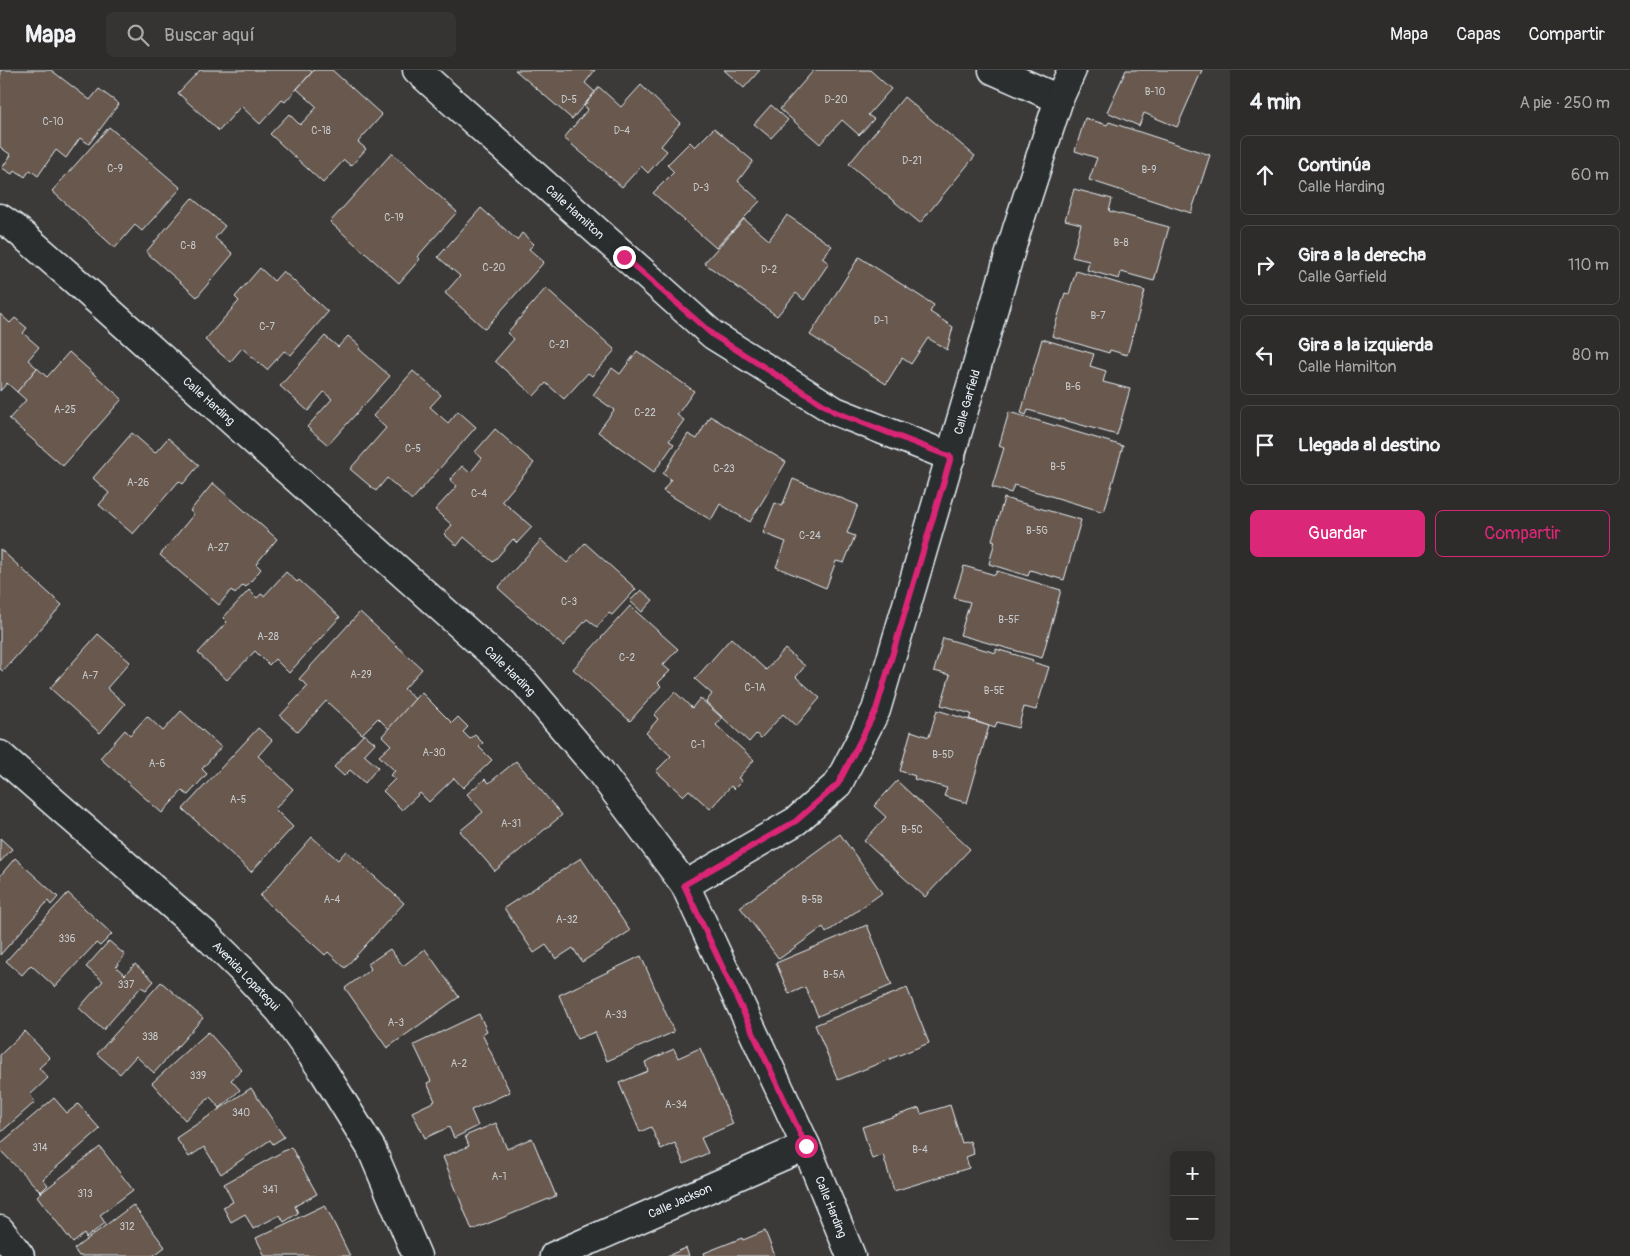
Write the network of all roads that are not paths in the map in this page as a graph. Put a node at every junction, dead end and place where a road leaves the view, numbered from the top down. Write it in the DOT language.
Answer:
graph roads {
  1 [pos="416,70"];
  2 [pos="993,70"];
  3 [pos="1072,70"];
  4 [pos="1059,99"];
  5 [pos="0,218"];
  6 [pos="951,457"];
  7 [pos="0,755"];
  8 [pos="684,885"];
  9 [pos="806,1146"];
  10 [pos="0,1230"];
  11 [pos="20,1256"];
  12 [pos="418,1256"];
  13 [pos="554,1256"];
  14 [pos="851,1256"];
  1 -- 6 [label="street, Calle Hamilton"];
  2 -- 4 [label="street"];
  3 -- 4 [label="street, Calle Garfield"];
  4 -- 6 [label="street, Calle Garfield"];
  5 -- 8 [label="street, Calle Harding"];
  6 -- 8 [label="street, Calle Garfield"];
  7 -- 12 [label="street, Avenida Lopategui"];
  8 -- 9 [label="street, Calle Harding"];
  9 -- 13 [label="street, Calle Jackson"];
  9 -- 14 [label="street, Calle Harding"];
  10 -- 11 [label="street"];
}
